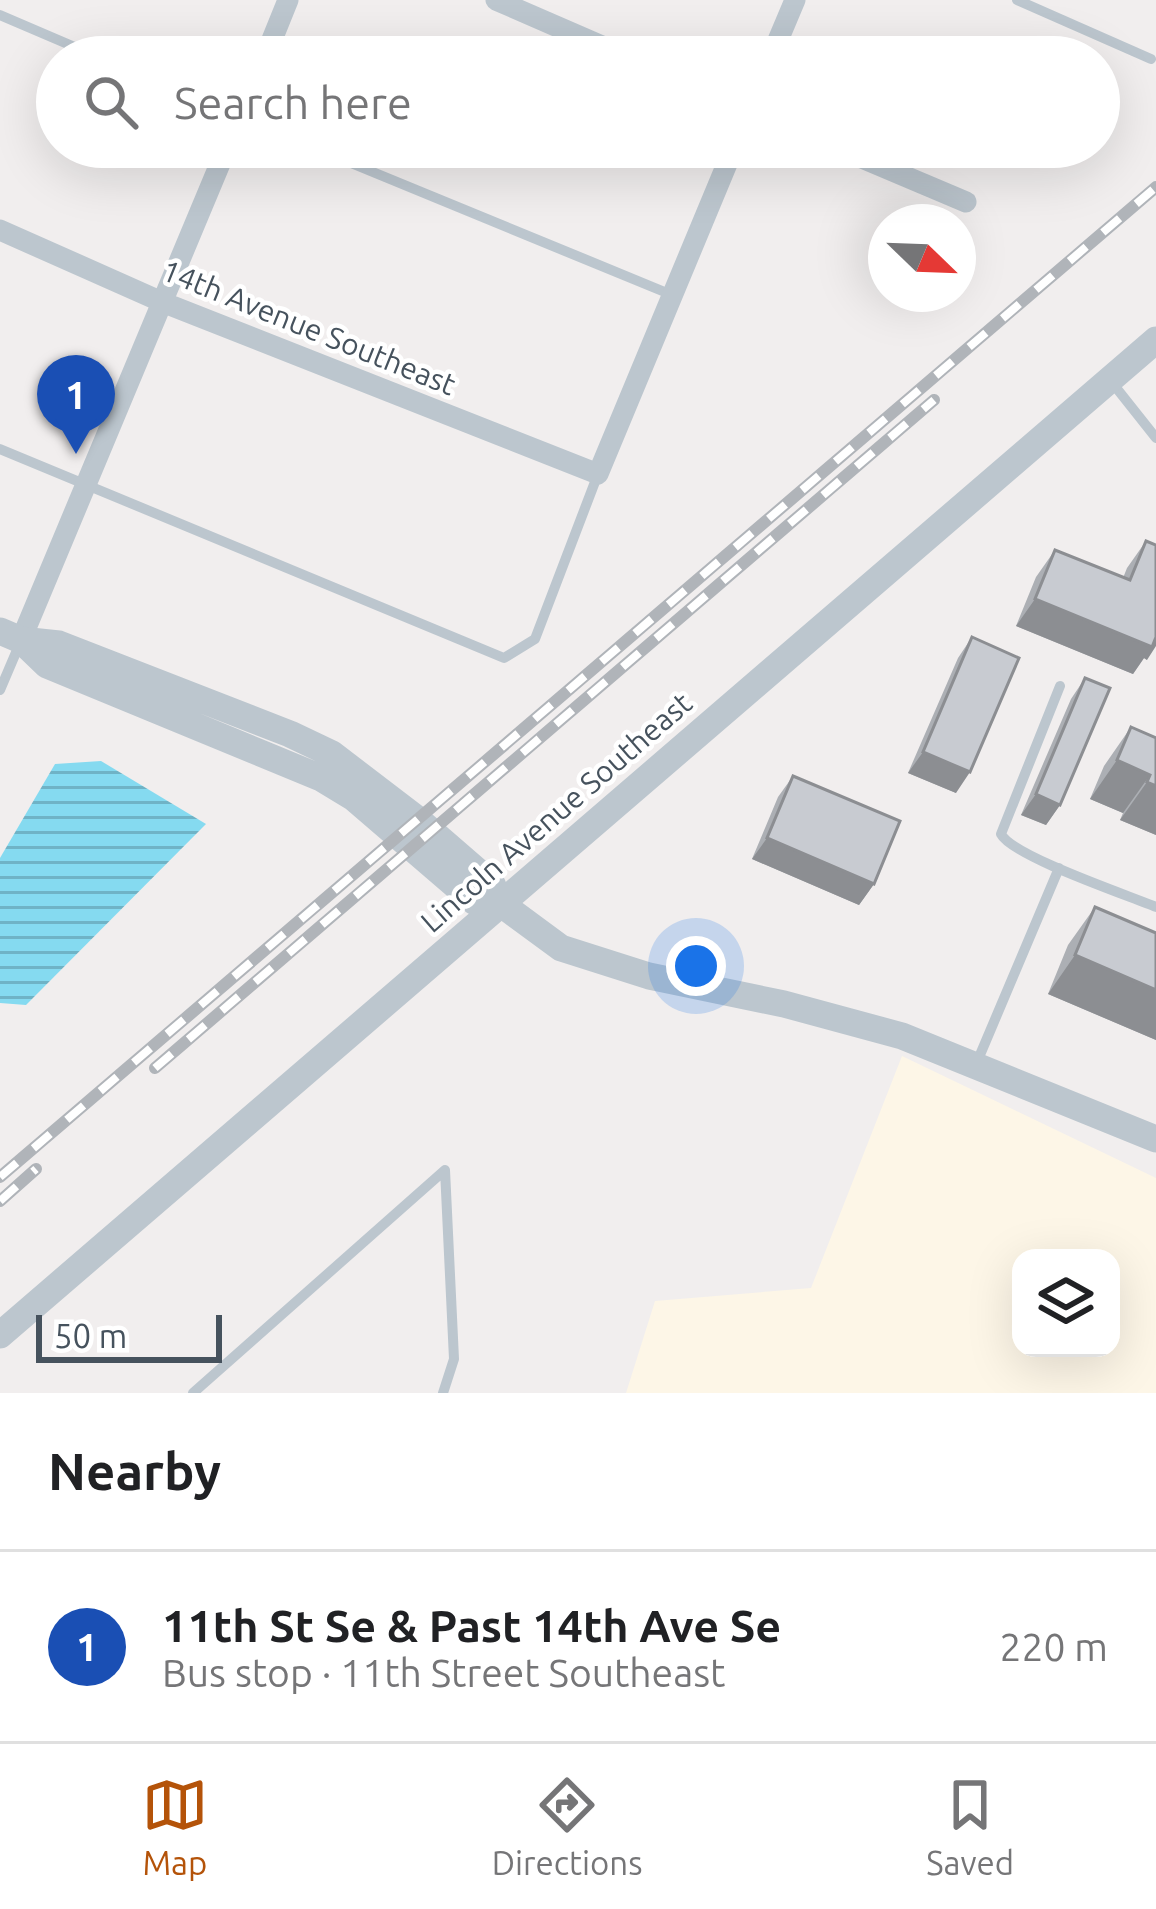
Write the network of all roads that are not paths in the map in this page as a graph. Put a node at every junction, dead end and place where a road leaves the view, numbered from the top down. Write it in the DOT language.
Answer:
graph roads {
  1 [pos="288,0"];
  2 [pos="496,0"];
  3 [pos="795,0"];
  4 [pos="1017,0"];
  5 [pos="0,15"];
  6 [pos="49,36"];
  7 [pos="273,36"];
  8 [pos="579,36"];
  9 [pos="780,36"];
  10 [pos="1099,36"];
  11 [pos="1120,45"];
  12 [pos="1151,59"];
  13 [pos="218,168"];
  14 [pos="364,168"];
  15 [pos="725,168"];
  16 [pos="886,168"];
  17 [pos="966,202"];
  18 [pos="0,230"];
  19 [pos="672,295"];
  20 [pos="162,302"];
  21 [pos="1156,340"];
  22 [pos="1110,380"];
  23 [pos="1156,438"];
  24 [pos="0,449"];
  25 [pos="598,474"];
  26 [pos="86,484"];
  27 [pos="10,636"];
  28 [pos="1060,686"];
  29 [pos="0,690"];
  30 [pos="1059,868"];
  31 [pos="500,903"];
  32 [pos="1156,908"];
  33 [pos="976,1066"];
  34 [pos="1156,1138"];
  35 [pos="0,1336"];
  36 [pos="194,1393"];
  37 [pos="443,1393"];
  1 -- 7 [label="street"];
  2 -- 8 [label="street"];
  3 -- 9 [label="street"];
  4 -- 10 [label="lane"];
  5 -- 6 [label="lane"];
  11 -- 12 [label="lane"];
  13 -- 20 [label="street"];
  14 -- 19 [label="lane"];
  15 -- 19 [label="street"];
  16 -- 17 [label="street"];
  18 -- 20 [label="street, 14th Avenue Southeast"];
  19 -- 25 [label="street"];
  20 -- 25 [label="street, 14th Avenue Southeast"];
  20 -- 26 [label="street"];
  21 -- 22 [label="street, Lincoln Avenue Southeast"];
  22 -- 23 [label="lane"];
  22 -- 31 [label="street, Lincoln Avenue Southeast"];
  24 -- 26 [label="lane"];
  25 -- 26 [label="lane"];
  26 -- 27 [label="street"];
  27 -- 29 [label="lane"];
  27 -- 31 [label="street"];
  28 -- 30 [label="lane"];
  30 -- 32 [label="lane"];
  30 -- 33 [label="lane"];
  31 -- 33 [label="street"];
  31 -- 35 [label="street, Lincoln Avenue Southeast"];
  33 -- 34 [label="street"];
  36 -- 37 [label="lane"];
}
